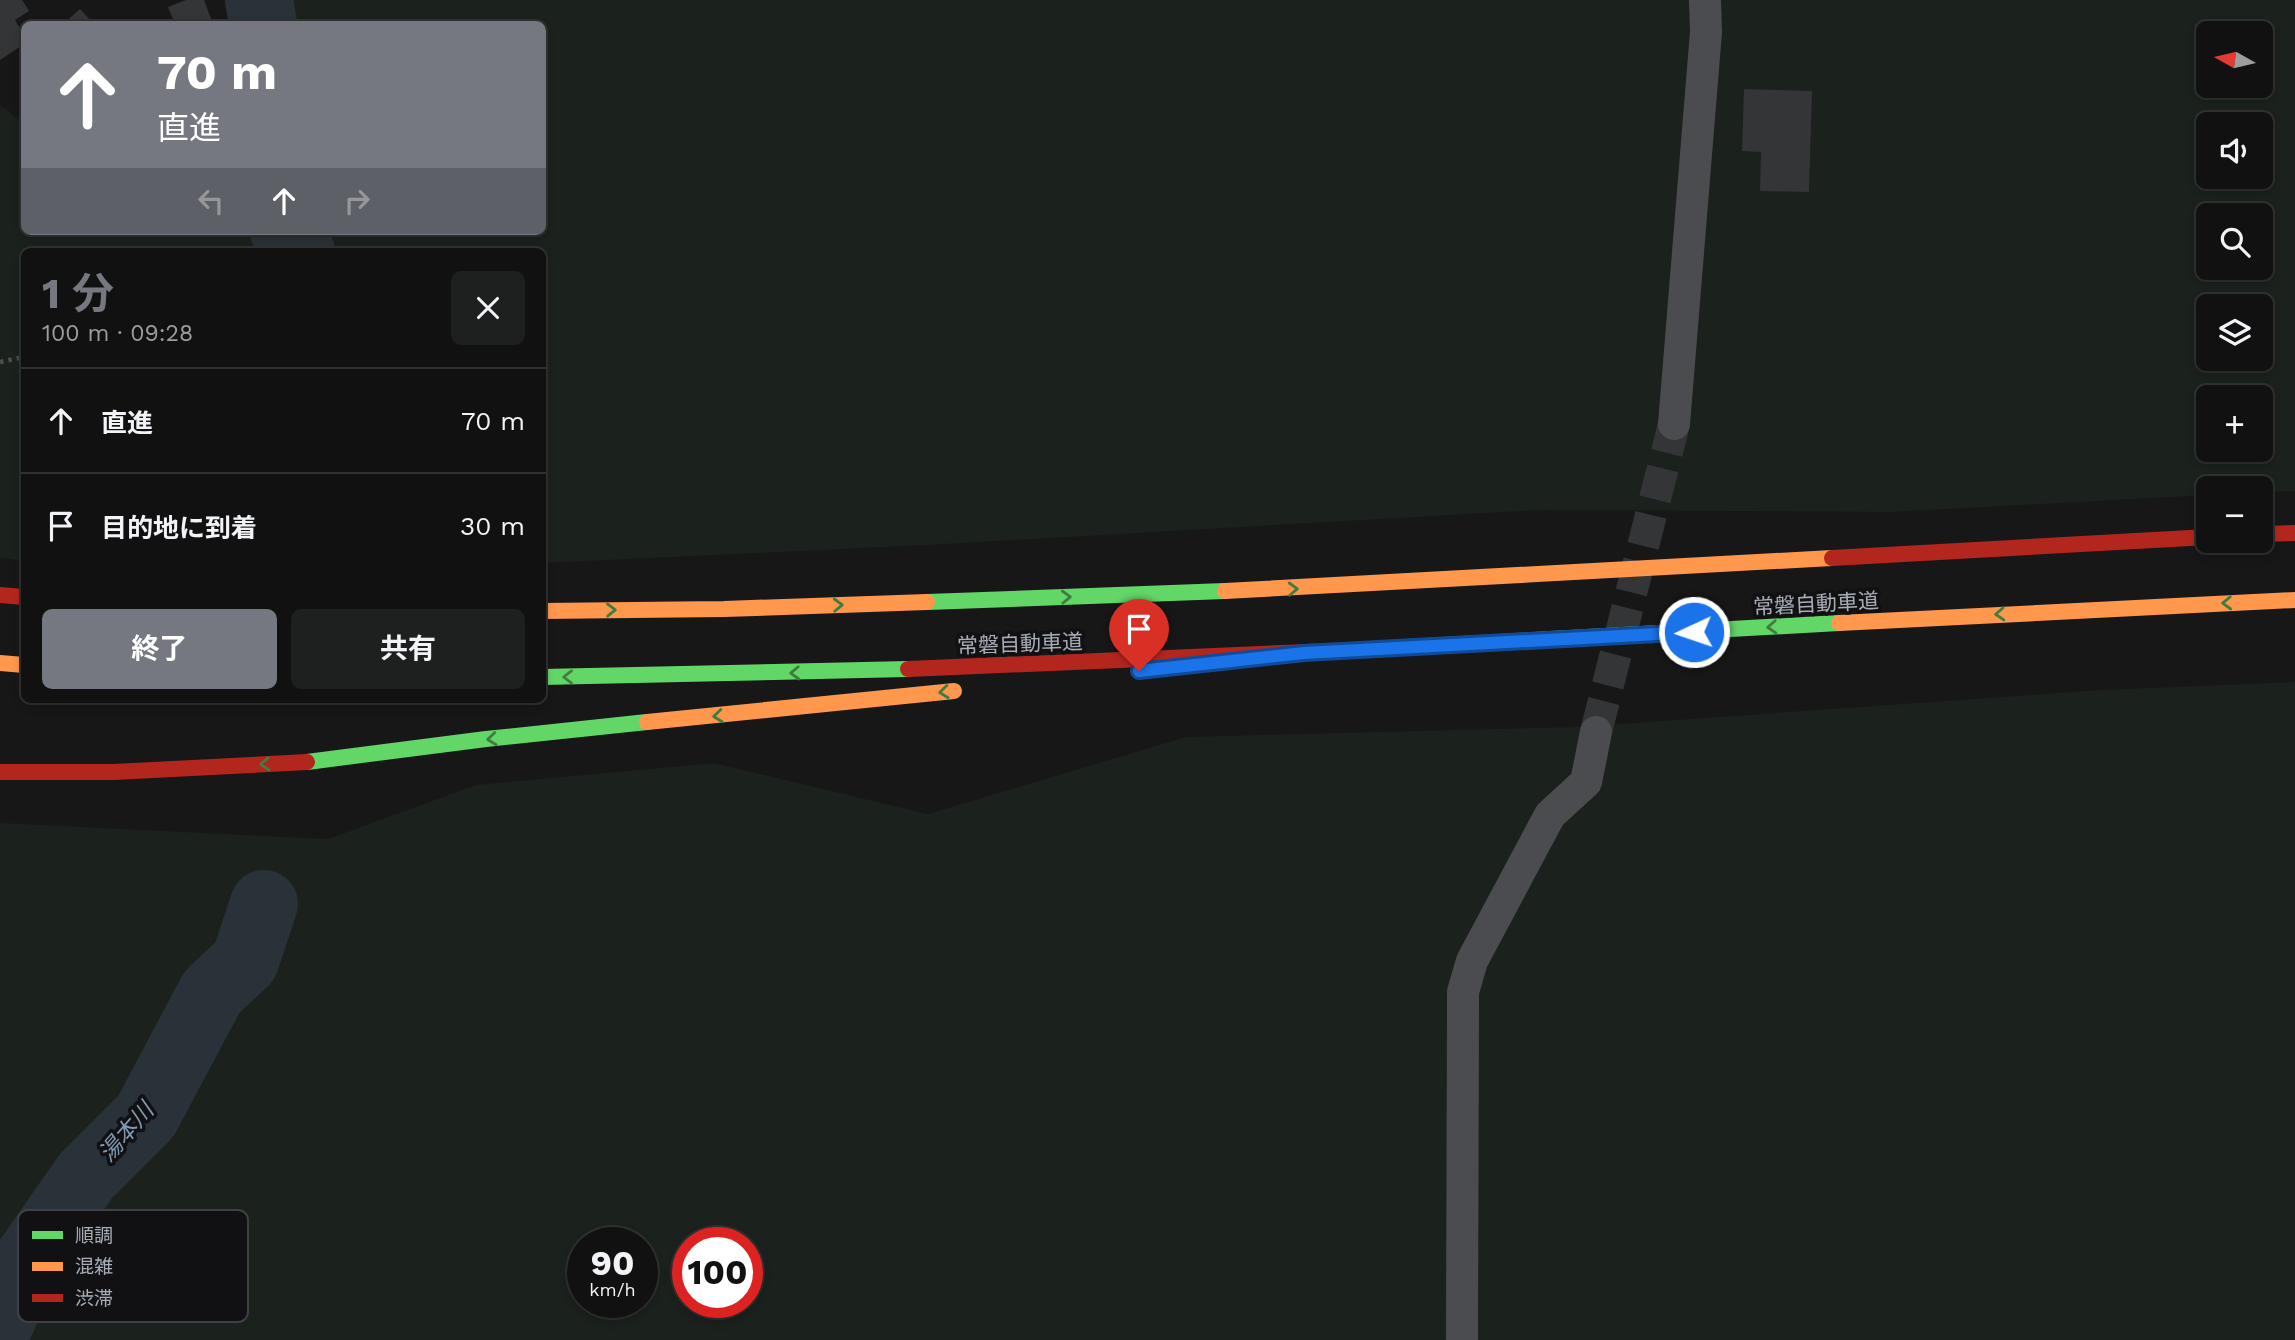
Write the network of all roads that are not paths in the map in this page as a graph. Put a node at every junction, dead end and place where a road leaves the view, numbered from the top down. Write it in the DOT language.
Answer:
graph roads {
  1 [pos="1705,0"];
  2 [pos="1674,424"];
  3 [pos="2295,533"];
  4 [pos="2273,534"];
  5 [pos="2196,538"];
  6 [pos="0,595"];
  7 [pos="21,597"];
  8 [pos="2295,600"];
  9 [pos="546,611"];
  10 [pos="1304,653"];
  11 [pos="0,663"];
  12 [pos="21,665"];
  13 [pos="546,677"];
  14 [pos="1070,678"];
  15 [pos="974,689"];
  16 [pos="1596,732"];
  17 [pos="0,772"];
  18 [pos="1462,1340"];
  1 -- 2 [label="street"];
  3 -- 4 [label="highway"];
  9 -- 5 [label="highway, one-way"];
  6 -- 7 [label="highway"];
  8 -- 10 [label="highway, 常磐自動車道, one-way"];
  10 -- 13 [label="highway, 常磐自動車道, one-way"];
  10 -- 14 [label="highway"];
  11 -- 12 [label="highway"];
  15 -- 17 [label="highway, one-way"];
  16 -- 18 [label="street"];
}
